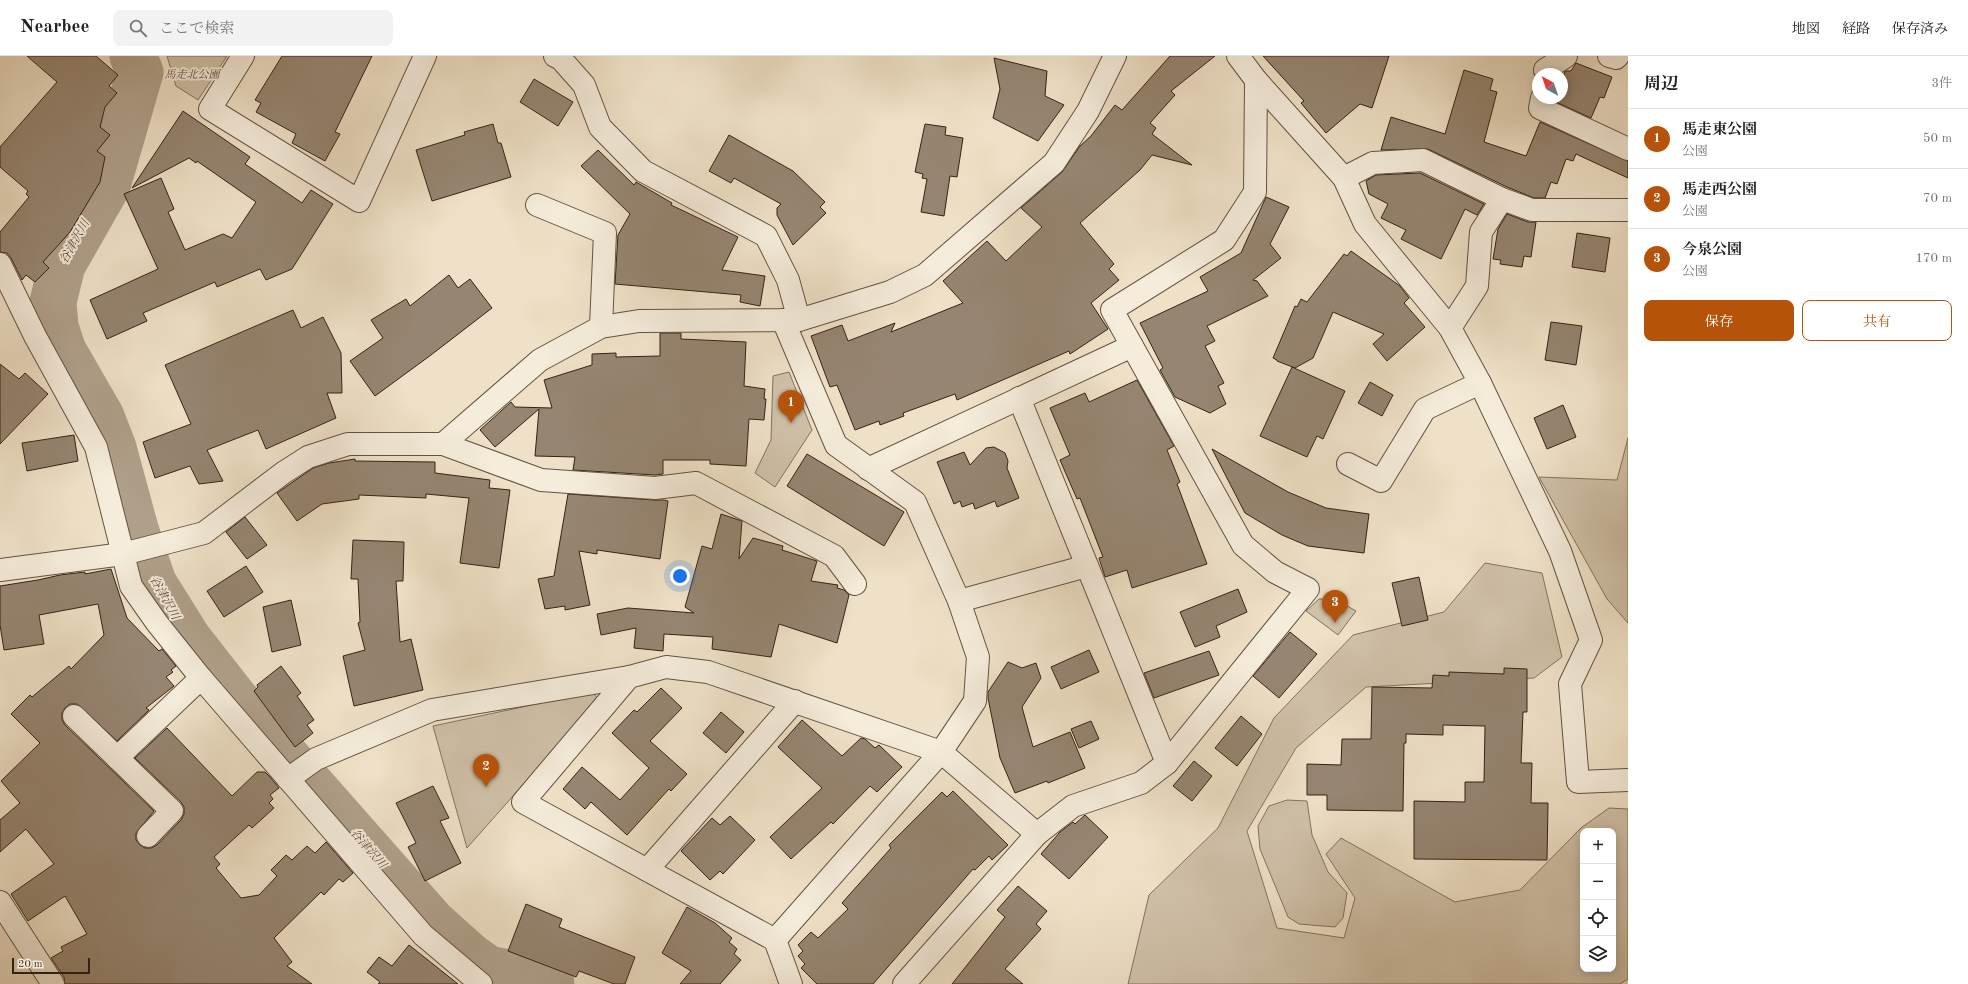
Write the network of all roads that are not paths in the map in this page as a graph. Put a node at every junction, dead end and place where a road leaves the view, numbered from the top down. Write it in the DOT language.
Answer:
graph roads {
  1 [pos="243,56"];
  2 [pos="425,56"];
  3 [pos="555,56"];
  4 [pos="1115,56"];
  5 [pos="1238,56"];
  6 [pos="1566,56"];
  7 [pos="1609,56"];
  8 [pos="1618,56"];
  9 [pos="1543,67"];
  10 [pos="1256,80"];
  11 [pos="1541,104"];
  12 [pos="1628,149"];
  13 [pos="1344,178"];
  14 [pos="1502,199"];
  15 [pos="537,205"];
  16 [pos="1628,210"];
  17 [pos="0,264"];
  18 [pos="791,320"];
  19 [pos="601,327"];
  20 [pos="1450,328"];
  21 [pos="1132,346"];
  22 [pos="1480,383"];
  23 [pos="1019,398"];
  24 [pos="443,444"];
  25 [pos="1348,464"];
  26 [pos="868,469"];
  27 [pos="123,554"];
  28 [pos="1087,566"];
  29 [pos="0,570"];
  30 [pos="855,584"];
  31 [pos="959,601"];
  32 [pos="629,677"];
  33 [pos="201,678"];
  34 [pos="795,701"];
  35 [pos="74,716"];
  36 [pos="941,752"];
  37 [pos="117,758"];
  38 [pos="1167,762"];
  39 [pos="288,778"];
  40 [pos="1628,780"];
  41 [pos="1037,834"];
  42 [pos="148,836"];
  43 [pos="647,870"];
  44 [pos="0,902"];
  45 [pos="775,940"];
  46 [pos="53,984"];
  47 [pos="481,984"];
  48 [pos="791,984"];
  49 [pos="904,984"];
  1 -- 2 [label="street"];
  3 -- 18 [label="street"];
  4 -- 18 [label="street"];
  5 -- 10 [label="street"];
  6 -- 9 [label="street"];
  7 -- 8 [label="street"];
  10 -- 13 [label="street"];
  10 -- 21 [label="street"];
  11 -- 12 [label="street"];
  13 -- 14 [label="street"];
  13 -- 20 [label="street"];
  14 -- 16 [label="street"];
  14 -- 20 [label="street"];
  15 -- 19 [label="street"];
  17 -- 27 [label="street"];
  18 -- 19 [label="street"];
  18 -- 26 [label="street"];
  19 -- 24 [label="street"];
  20 -- 22 [label="street"];
  21 -- 23 [label="street"];
  21 -- 38 [label="street"];
  22 -- 25 [label="street"];
  22 -- 40 [label="street"];
  23 -- 26 [label="street"];
  23 -- 28 [label="street"];
  24 -- 27 [label="street"];
  24 -- 30 [label="street"];
  26 -- 31 [label="street"];
  27 -- 29 [label="street"];
  27 -- 33 [label="street"];
  28 -- 31 [label="street"];
  28 -- 38 [label="street"];
  31 -- 36 [label="street"];
  32 -- 34 [label="street"];
  32 -- 39 [label="street"];
  32 -- 43 [label="street"];
  33 -- 37 [label="street"];
  33 -- 39 [label="street"];
  34 -- 36 [label="street"];
  34 -- 43 [label="street"];
  35 -- 37 [label="street"];
  36 -- 41 [label="street"];
  36 -- 45 [label="street"];
  37 -- 42 [label="street"];
  38 -- 41 [label="street"];
  39 -- 47 [label="street"];
  41 -- 49 [label="street"];
  43 -- 45 [label="street"];
  44 -- 46 [label="street"];
  45 -- 48 [label="street"];
}
